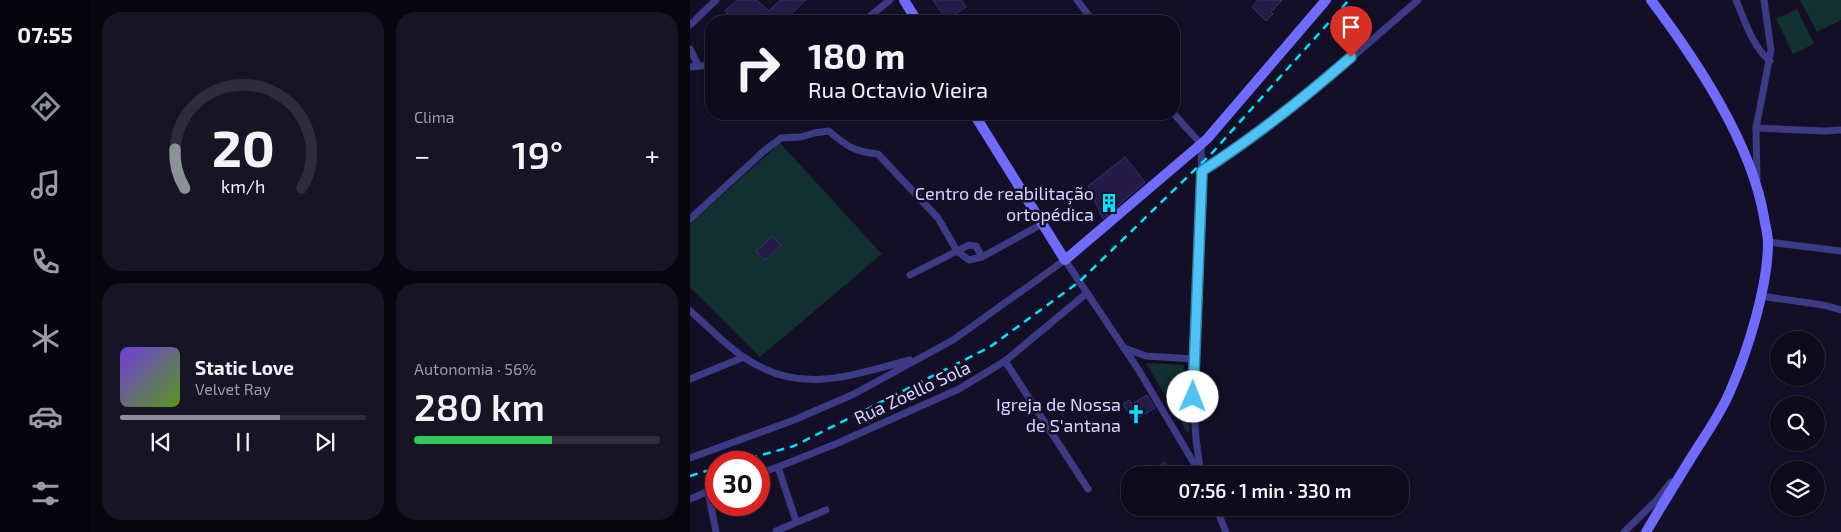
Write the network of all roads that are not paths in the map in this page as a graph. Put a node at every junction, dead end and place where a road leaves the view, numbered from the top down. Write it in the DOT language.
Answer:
graph roads {
  1 [pos="716,0"];
  2 [pos="890,0"];
  3 [pos="904,0"];
  4 [pos="1077,0"];
  5 [pos="1326,0"];
  6 [pos="1418,0"];
  7 [pos="1651,0"];
  8 [pos="1736,0"];
  9 [pos="1764,0"];
  10 [pos="872,15"];
  11 [pos="914,15"];
  12 [pos="1089,15"];
  13 [pos="690,25"];
  14 [pos="690,49"];
  15 [pos="1770,61"];
  16 [pos="698,65"];
  17 [pos="705,65"];
  18 [pos="690,67"];
  19 [pos="978,120"];
  20 [pos="1179,120"];
  21 [pos="1756,128"];
  22 [pos="1841,130"];
  23 [pos="1201,144"];
  24 [pos="1202,171"];
  25 [pos="1757,185"];
  26 [pos="690,219"];
  27 [pos="1042,224"];
  28 [pos="1768,242"];
  29 [pos="956,251"];
  30 [pos="1841,251"];
  31 [pos="982,257"];
  32 [pos="1064,260"];
  33 [pos="910,275"];
  34 [pos="1087,293"];
  35 [pos="1760,296"];
  36 [pos="690,310"];
  37 [pos="1841,310"];
  38 [pos="1124,348"];
  39 [pos="1146,356"];
  40 [pos="744,357"];
  41 [pos="923,357"];
  42 [pos="1194,359"];
  43 [pos="1005,361"];
  44 [pos="1138,369"];
  45 [pos="690,379"];
  46 [pos="1692,456"];
  47 [pos="690,458"];
  48 [pos="1196,466"];
  49 [pos="1200,466"];
  50 [pos="778,468"];
  51 [pos="770,470"];
  52 [pos="1088,489"];
  53 [pos="705,492"];
  54 [pos="690,499"];
  55 [pos="826,510"];
  56 [pos="713,516"];
  57 [pos="1219,516"];
  58 [pos="796,521"];
  59 [pos="776,531"];
  60 [pos="716,532"];
  61 [pos="1226,532"];
  62 [pos="1624,532"];
  63 [pos="1646,532"];
  1 -- 13 [label="street"];
  2 -- 10 [label="street"];
  3 -- 11 [label="main road"];
  4 -- 12 [label="street"];
  5 -- 23 [label="main road"];
  6 -- 24 [label="street"];
  7 -- 25 [label="main road"];
  8 -- 15 [label="street"];
  9 -- 15 [label="street"];
  14 -- 16 [label="street"];
  15 -- 21 [label="street"];
  16 -- 17 [label="street"];
  16 -- 18 [label="street"];
  19 -- 27 [label="main road"];
  20 -- 23 [label="street"];
  21 -- 22 [label="street"];
  21 -- 25 [label="street"];
  23 -- 24 [label="street"];
  23 -- 32 [label="main road"];
  24 -- 42 [label="street"];
  25 -- 28 [label="main road"];
  26 -- 29 [label="street"];
  27 -- 31 [label="street"];
  27 -- 32 [label="main road"];
  28 -- 30 [label="street"];
  28 -- 35 [label="main road"];
  29 -- 31 [label="street"];
  29 -- 31 [label="street"];
  29 -- 33 [label="street"];
  32 -- 34 [label="street"];
  32 -- 41 [label="street"];
  34 -- 38 [label="street"];
  34 -- 43 [label="street, Rua Zoello Sola"];
  35 -- 37 [label="street"];
  35 -- 46 [label="main road"];
  36 -- 40 [label="street"];
  38 -- 39 [label="street"];
  38 -- 44 [label="street"];
  39 -- 42 [label="street"];
  39 -- 44 [label="street"];
  40 -- 41 [label="street"];
  40 -- 45 [label="street"];
  41 -- 47 [label="street"];
  42 -- 49 [label="street"];
  43 -- 50 [label="street, Rua Zoello Sola"];
  43 -- 52 [label="street"];
  44 -- 48 [label="street"];
  46 -- 62 [label="street"];
  46 -- 63 [label="main road"];
  50 -- 51 [label="street, Rua Zoello Sola"];
  50 -- 58 [label="street"];
  53 -- 54 [label="street"];
  55 -- 58 [label="street"];
  56 -- 60 [label="street"];
  57 -- 61 [label="street"];
  58 -- 59 [label="street"];
}
